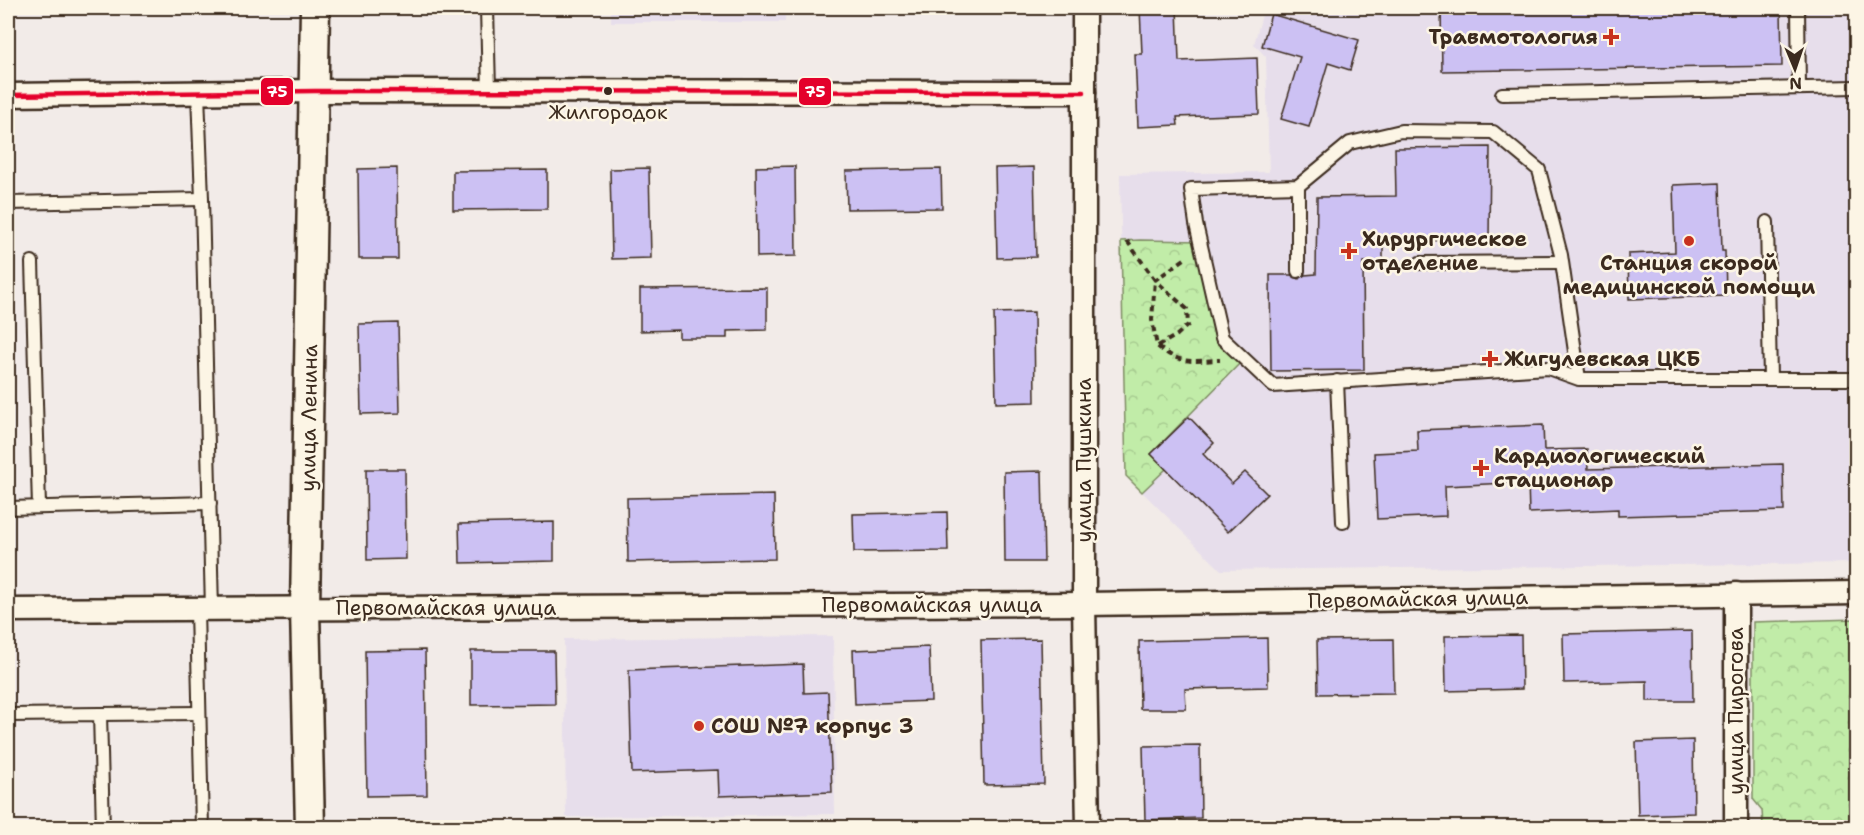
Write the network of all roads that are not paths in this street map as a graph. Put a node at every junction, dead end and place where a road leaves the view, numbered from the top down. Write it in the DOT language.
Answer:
graph roads {
  1 [pos="315,8"];
  2 [pos="487,8"];
  3 [pos="1084,8"];
  4 [pos="1798,8"];
  5 [pos="1857,87"];
  6 [pos="1799,88"];
  7 [pos="315,91"];
  8 [pos="489,91"];
  9 [pos="1084,92"];
  10 [pos="198,93"];
  11 [pos="1502,94"];
  12 [pos="8,95"];
  13 [pos="1298,186"];
  14 [pos="202,200"];
  15 [pos="8,203"];
  16 [pos="1767,222"];
  17 [pos="32,262"];
  18 [pos="1420,262"];
  19 [pos="1562,262"];
  20 [pos="1298,271"];
  21 [pos="1578,379"];
  22 [pos="1770,379"];
  23 [pos="1857,379"];
  24 [pos="1337,381"];
  25 [pos="210,503"];
  26 [pos="8,507"];
  27 [pos="39,507"];
  28 [pos="1343,522"];
  29 [pos="1857,593"];
  30 [pos="1736,594"];
  31 [pos="1084,604"];
  32 [pos="205,609"];
  33 [pos="305,609"];
  34 [pos="8,610"];
  35 [pos="199,713"];
  36 [pos="100,714"];
  37 [pos="8,715"];
  38 [pos="103,828"];
  39 [pos="202,828"];
  40 [pos="310,828"];
  41 [pos="1088,828"];
  42 [pos="1737,828"];
  1 -- 7 [label="street, улица Ленина"];
  2 -- 8 [label="lane"];
  3 -- 9 [label="street, улица Пушкина"];
  4 -- 6 [label="lane"];
  5 -- 6 [label="lane"];
  6 -- 11 [label="lane"];
  7 -- 8 [label="street"];
  7 -- 10 [label="street"];
  7 -- 33 [label="street, улица Ленина"];
  8 -- 9 [label="street"];
  9 -- 31 [label="street, улица Пушкина"];
  10 -- 12 [label="street"];
  10 -- 14 [label="lane"];
  13 -- 19 [label="lane"];
  13 -- 20 [label="lane"];
  13 -- 24 [label="lane"];
  14 -- 15 [label="lane"];
  14 -- 25 [label="lane"];
  16 -- 22 [label="lane"];
  17 -- 27 [label="lane"];
  18 -- 19 [label="lane"];
  19 -- 21 [label="lane"];
  21 -- 22 [label="lane"];
  21 -- 24 [label="lane"];
  22 -- 23 [label="lane"];
  24 -- 28 [label="lane"];
  25 -- 27 [label="lane"];
  25 -- 32 [label="lane"];
  26 -- 27 [label="lane"];
  29 -- 30 [label="street, Первомайская улица"];
  30 -- 31 [label="street, Первомайская улица"];
  30 -- 42 [label="street, улица Пирогова"];
  31 -- 33 [label="street, Первомайская улица"];
  31 -- 41 [label="street, улица Пушкина"];
  32 -- 33 [label="street, Первомайская улица"];
  32 -- 34 [label="street, Первомайская улица"];
  32 -- 35 [label="lane"];
  33 -- 40 [label="street, улица Ленина"];
  35 -- 36 [label="lane"];
  35 -- 39 [label="lane"];
  36 -- 37 [label="lane"];
  36 -- 38 [label="lane"];
}
